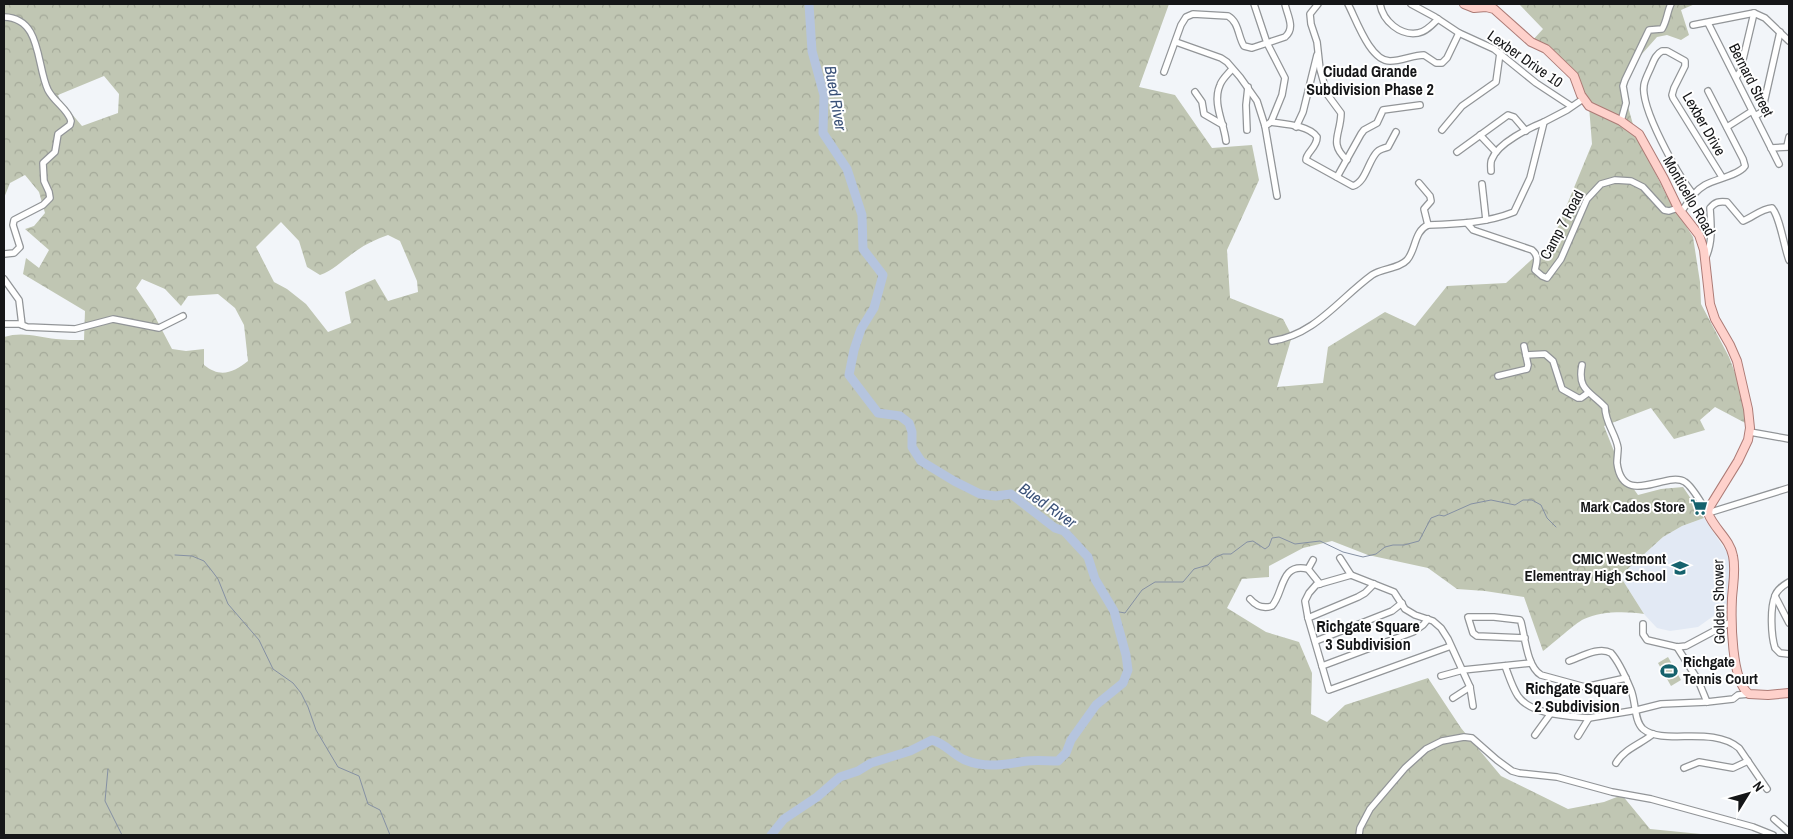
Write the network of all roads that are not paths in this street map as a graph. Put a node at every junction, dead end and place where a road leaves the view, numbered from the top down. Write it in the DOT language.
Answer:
graph roads {
  1 [pos="1254,4"];
  2 [pos="1285,4"];
  3 [pos="1318,4"];
  4 [pos="1348,4"];
  5 [pos="1380,4"];
  6 [pos="1411,4"];
  7 [pos="1464,4"];
  8 [pos="1671,4"];
  9 [pos="1486,6"];
  10 [pos="1754,13"];
  11 [pos="4,17"];
  12 [pos="1438,19"];
  13 [pos="1708,23"];
  14 [pos="1693,26"];
  15 [pos="1780,32"];
  16 [pos="1459,33"];
  17 [pos="1789,40"];
  18 [pos="1176,42"];
  19 [pos="1267,43"];
  20 [pos="1318,52"];
  21 [pos="1500,53"];
  22 [pos="1232,69"];
  23 [pos="1164,72"];
  24 [pos="1736,77"];
  25 [pos="1248,87"];
  26 [pos="1708,91"];
  27 [pos="1195,92"];
  28 [pos="1583,99"];
  29 [pos="1420,105"];
  30 [pos="1572,106"];
  31 [pos="1754,114"];
  32 [pos="1621,121"];
  33 [pos="1544,122"];
  34 [pos="1268,124"];
  35 [pos="1223,125"];
  36 [pos="1296,127"];
  37 [pos="1727,127"];
  38 [pos="1247,130"];
  39 [pos="1442,130"];
  40 [pos="1526,130"];
  41 [pos="1396,132"];
  42 [pos="1480,135"];
  43 [pos="1789,137"];
  44 [pos="1226,141"];
  45 [pos="1788,147"];
  46 [pos="1771,148"];
  47 [pos="1457,152"];
  48 [pos="1496,152"];
  49 [pos="1347,160"];
  50 [pos="1779,164"];
  51 [pos="1491,170"];
  52 [pos="1337,177"];
  53 [pos="1722,177"];
  54 [pos="1419,183"];
  55 [pos="1482,184"];
  56 [pos="1693,194"];
  57 [pos="1277,196"];
  58 [pos="1680,210"];
  59 [pos="1485,220"];
  60 [pos="1468,223"];
  61 [pos="1428,225"];
  62 [pos="1482,233"];
  63 [pos="4,254"];
  64 [pos="1705,259"];
  65 [pos="1789,260"];
  66 [pos="4,279"];
  67 [pos="182,316"];
  68 [pos="4,324"];
  69 [pos="22,325"];
  70 [pos="1272,341"];
  71 [pos="1524,346"];
  72 [pos="1526,355"];
  73 [pos="1582,365"];
  74 [pos="1498,376"];
  75 [pos="1588,393"];
  76 [pos="1750,432"];
  77 [pos="1789,439"];
  78 [pos="1789,488"];
  79 [pos="1708,513"];
  80 [pos="1340,558"];
  81 [pos="1313,560"];
  82 [pos="1308,570"];
  83 [pos="1351,575"];
  84 [pos="1789,582"];
  85 [pos="1320,584"];
  86 [pos="1374,584"];
  87 [pos="1775,595"];
  88 [pos="1250,599"];
  89 [pos="1402,603"];
  90 [pos="1308,618"];
  91 [pos="1428,619"];
  92 [pos="1731,622"];
  93 [pos="1789,623"];
  94 [pos="1643,624"];
  95 [pos="1525,638"];
  96 [pos="1316,641"];
  97 [pos="1451,646"];
  98 [pos="1677,647"];
  99 [pos="1789,654"];
  100 [pos="1569,661"];
  101 [pos="1531,663"];
  102 [pos="1322,666"];
  103 [pos="1505,666"];
  104 [pos="1463,670"];
  105 [pos="1441,676"];
  106 [pos="1626,678"];
  107 [pos="1470,687"];
  108 [pos="1789,693"];
  109 [pos="1749,694"];
  110 [pos="1453,698"];
  111 [pos="1707,702"];
  112 [pos="1473,706"];
  113 [pos="1636,710"];
  114 [pos="1551,714"];
  115 [pos="1589,718"];
  116 [pos="1535,734"];
  117 [pos="1653,734"];
  118 [pos="1578,736"];
  119 [pos="1748,761"];
  120 [pos="1616,762"];
  121 [pos="1684,768"];
  122 [pos="1767,789"];
  123 [pos="1774,819"];
  124 [pos="1789,832"];
  125 [pos="1359,835"];
  126 [pos="1773,835"];
  1 -- 19 [label="street"];
  2 -- 19 [label="street"];
  3 -- 20 [label="street"];
  4 -- 16 [label="street"];
  5 -- 12 [label="street"];
  6 -- 12 [label="street, Lexber Drive 10"];
  7 -- 9 [label="main road"];
  8 -- 32 [label="street"];
  9 -- 28 [label="main road"];
  10 -- 13 [label="street"];
  10 -- 15 [label="street"];
  10 -- 24 [label="street"];
  11 -- 63 [label="street"];
  12 -- 16 [label="street, Lexber Drive 10"];
  13 -- 14 [label="street"];
  13 -- 24 [label="street, Bernard Street"];
  15 -- 17 [label="street"];
  15 -- 31 [label="street"];
  16 -- 21 [label="street, Lexber Drive 10"];
  18 -- 19 [label="street"];
  18 -- 22 [label="street"];
  18 -- 23 [label="street"];
  19 -- 34 [label="street"];
  20 -- 36 [label="street"];
  20 -- 49 [label="street"];
  21 -- 30 [label="street, Lexber Drive 10"];
  21 -- 39 [label="street"];
  22 -- 25 [label="street"];
  22 -- 35 [label="street"];
  24 -- 31 [label="street, Bernard Street"];
  25 -- 34 [label="street"];
  25 -- 38 [label="street"];
  26 -- 37 [label="street"];
  27 -- 35 [label="street"];
  28 -- 30 [label="street"];
  28 -- 32 [label="main road, Monticello Road"];
  29 -- 49 [label="street"];
  30 -- 33 [label="street"];
  31 -- 37 [label="street"];
  31 -- 46 [label="street, Bernard Street"];
  32 -- 58 [label="main road, Monticello Road"];
  33 -- 40 [label="street"];
  33 -- 59 [label="street"];
  34 -- 36 [label="street"];
  34 -- 57 [label="street"];
  35 -- 44 [label="street"];
  36 -- 52 [label="street"];
  37 -- 53 [label="street"];
  40 -- 42 [label="street"];
  40 -- 48 [label="street"];
  41 -- 52 [label="street"];
  42 -- 47 [label="street"];
  42 -- 48 [label="street"];
  43 -- 45 [label="street"];
  45 -- 46 [label="street"];
  46 -- 50 [label="street, Bernard Street"];
  48 -- 51 [label="street"];
  49 -- 52 [label="street"];
  53 -- 56 [label="street"];
  53 -- 56 [label="street, Lexber Drive"];
  54 -- 61 [label="street"];
  55 -- 59 [label="street"];
  56 -- 58 [label="street"];
  58 -- 62 [label="street, Camp 7 Road"];
  58 -- 64 [label="main road, Monticello Road"];
  59 -- 60 [label="street"];
  59 -- 62 [label="street"];
  60 -- 61 [label="street"];
  60 -- 62 [label="street"];
  61 -- 70 [label="street"];
  64 -- 65 [label="street"];
  64 -- 76 [label="main road, Monticello Road"];
  66 -- 69 [label="street"];
  67 -- 69 [label="street"];
  68 -- 69 [label="street"];
  71 -- 72 [label="street"];
  72 -- 74 [label="street"];
  72 -- 75 [label="street"];
  73 -- 75 [label="street"];
  75 -- 79 [label="street"];
  76 -- 77 [label="street"];
  76 -- 79 [label="main road, Monticello Road"];
  78 -- 79 [label="street"];
  79 -- 92 [label="main road, Golden Shower"];
  80 -- 83 [label="street"];
  81 -- 82 [label="street"];
  82 -- 85 [label="street"];
  82 -- 88 [label="street"];
  83 -- 85 [label="street"];
  83 -- 86 [label="street"];
  84 -- 87 [label="street"];
  85 -- 90 [label="street"];
  86 -- 89 [label="street"];
  86 -- 90 [label="street"];
  87 -- 93 [label="street"];
  87 -- 99 [label="street"];
  89 -- 91 [label="street"];
  89 -- 96 [label="street"];
  90 -- 96 [label="street"];
  91 -- 97 [label="street"];
  91 -- 102 [label="street"];
  92 -- 98 [label="street"];
  92 -- 109 [label="main road, Golden Shower"];
  94 -- 98 [label="street"];
  95 -- 95 [label="street"];
  95 -- 101 [label="street"];
  96 -- 102 [label="street"];
  97 -- 102 [label="street"];
  97 -- 104 [label="street"];
  98 -- 111 [label="street"];
  100 -- 106 [label="street"];
  101 -- 103 [label="street"];
  101 -- 106 [label="street"];
  103 -- 104 [label="street"];
  103 -- 114 [label="street"];
  104 -- 105 [label="street"];
  104 -- 107 [label="street"];
  106 -- 113 [label="street"];
  107 -- 110 [label="street"];
  107 -- 112 [label="street"];
  108 -- 109 [label="main road"];
  109 -- 111 [label="street"];
  111 -- 113 [label="street"];
  113 -- 115 [label="street"];
  113 -- 117 [label="street"];
  114 -- 115 [label="street"];
  114 -- 116 [label="street"];
  115 -- 118 [label="street"];
  117 -- 119 [label="street"];
  117 -- 120 [label="street"];
  119 -- 121 [label="street"];
  119 -- 122 [label="street"];
  123 -- 124 [label="street"];
  125 -- 126 [label="street"];
}
